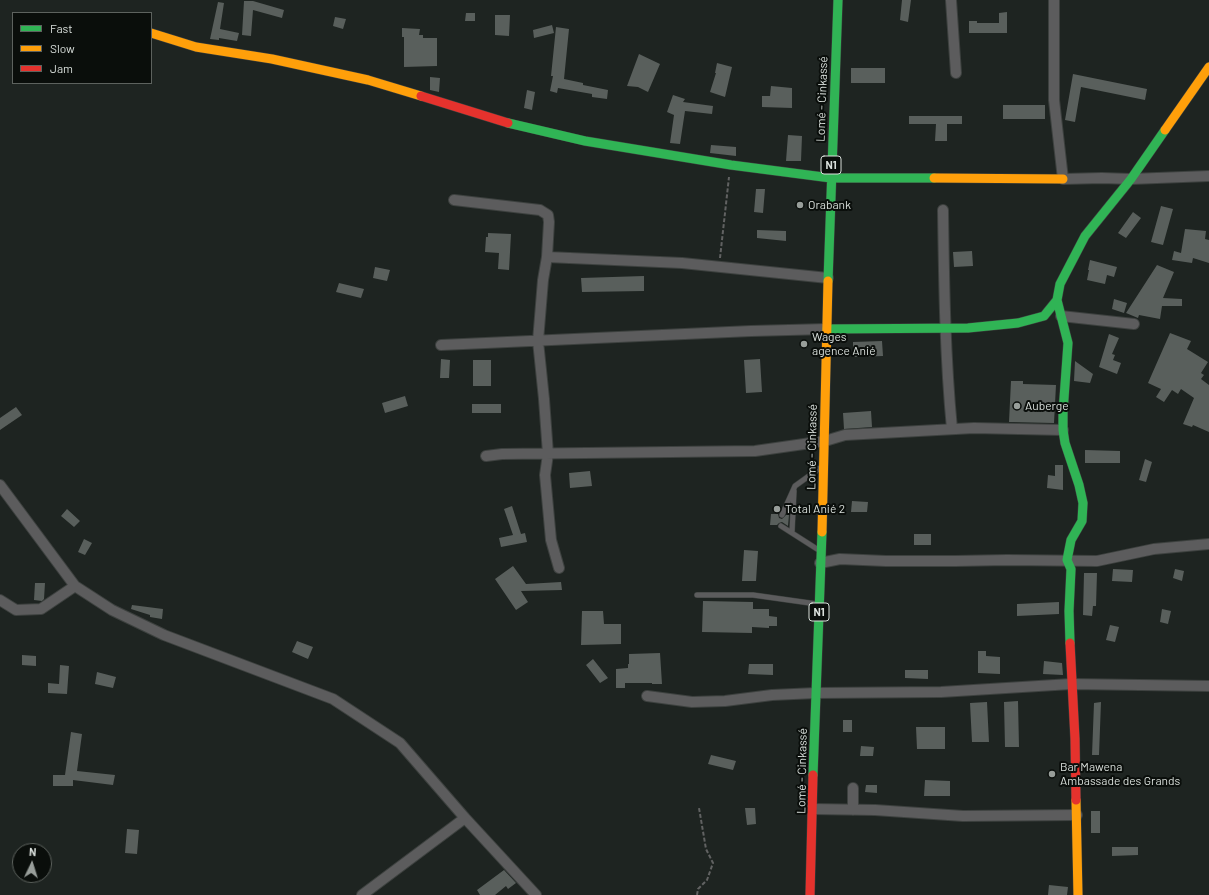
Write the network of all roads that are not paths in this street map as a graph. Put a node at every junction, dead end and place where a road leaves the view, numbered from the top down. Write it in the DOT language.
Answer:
graph roads {
  1 [pos="838,0"];
  2 [pos="951,0"];
  3 [pos="1054,0"];
  4 [pos="152,33"];
  5 [pos="1209,67"];
  6 [pos="956,73"];
  7 [pos="1209,176"];
  8 [pos="831,178"];
  9 [pos="1063,179"];
  10 [pos="1130,179"];
  11 [pos="454,200"];
  12 [pos="943,210"];
  13 [pos="547,257"];
  14 [pos="828,278"];
  15 [pos="1057,300"];
  16 [pos="1061,316"];
  17 [pos="1134,324"];
  18 [pos="945,328"];
  19 [pos="827,329"];
  20 [pos="538,341"];
  21 [pos="441,345"];
  22 [pos="952,429"];
  23 [pos="1063,430"];
  24 [pos="825,441"];
  25 [pos="548,454"];
  26 [pos="486,456"];
  27 [pos="824,465"];
  28 [pos="0,485"];
  29 [pos="795,486"];
  30 [pos="782,515"];
  31 [pos="781,526"];
  32 [pos="792,532"];
  33 [pos="1209,544"];
  34 [pos="820,552"];
  35 [pos="1067,560"];
  36 [pos="820,563"];
  37 [pos="559,568"];
  38 [pos="74,586"];
  39 [pos="696,595"];
  40 [pos="0,600"];
  41 [pos="819,604"];
  42 [pos="1071,684"];
  43 [pos="1209,686"];
  44 [pos="816,693"];
  45 [pos="646,696"];
  46 [pos="853,788"];
  47 [pos="813,809"];
  48 [pos="853,810"];
  49 [pos="1077,815"];
  50 [pos="465,818"];
  51 [pos="362,895"];
  52 [pos="536,895"];
  53 [pos="810,895"];
  54 [pos="1078,895"];
  1 -- 8 [label="main road, Lomé - Cinkassé / N1"];
  2 -- 6 [label="street"];
  3 -- 9 [label="street"];
  4 -- 8 [label="main road"];
  5 -- 10 [label="main road"];
  7 -- 10 [label="street"];
  8 -- 9 [label="main road"];
  8 -- 14 [label="main road, Lomé - Cinkassé / N1"];
  9 -- 10 [label="street"];
  10 -- 15 [label="main road"];
  11 -- 13 [label="street"];
  12 -- 18 [label="street"];
  13 -- 14 [label="street"];
  13 -- 20 [label="street"];
  14 -- 19 [label="main road, Lomé - Cinkassé / N1"];
  15 -- 16 [label="main road"];
  15 -- 18 [label="main road"];
  16 -- 17 [label="street"];
  16 -- 23 [label="main road"];
  18 -- 19 [label="main road"];
  18 -- 22 [label="street"];
  19 -- 20 [label="street"];
  19 -- 24 [label="main road, Lomé - Cinkassé / N1"];
  20 -- 21 [label="street"];
  20 -- 25 [label="street"];
  22 -- 23 [label="street"];
  22 -- 24 [label="street"];
  23 -- 35 [label="main road"];
  24 -- 25 [label="street"];
  24 -- 27 [label="main road, Lomé - Cinkassé / N1"];
  25 -- 26 [label="street"];
  25 -- 37 [label="street"];
  27 -- 29 [label="lane"];
  27 -- 34 [label="main road, Lomé - Cinkassé / N1"];
  28 -- 38 [label="street"];
  29 -- 30 [label="lane"];
  29 -- 32 [label="lane"];
  31 -- 32 [label="lane"];
  32 -- 34 [label="lane"];
  33 -- 35 [label="street"];
  34 -- 36 [label="main road, Lomé - Cinkassé / N1"];
  35 -- 36 [label="street"];
  35 -- 42 [label="main road"];
  36 -- 41 [label="main road, Lomé - Cinkassé / N1"];
  38 -- 40 [label="street"];
  38 -- 50 [label="street"];
  39 -- 41 [label="lane"];
  41 -- 44 [label="main road, Lomé - Cinkassé / N1"];
  42 -- 43 [label="street"];
  42 -- 44 [label="street"];
  42 -- 49 [label="main road"];
  44 -- 45 [label="street"];
  44 -- 47 [label="main road, Lomé - Cinkassé / N1"];
  46 -- 48 [label="street"];
  47 -- 48 [label="street"];
  47 -- 53 [label="main road, Lomé - Cinkassé / N1"];
  48 -- 49 [label="street"];
  49 -- 54 [label="main road"];
  50 -- 51 [label="street"];
  50 -- 52 [label="street"];
}
